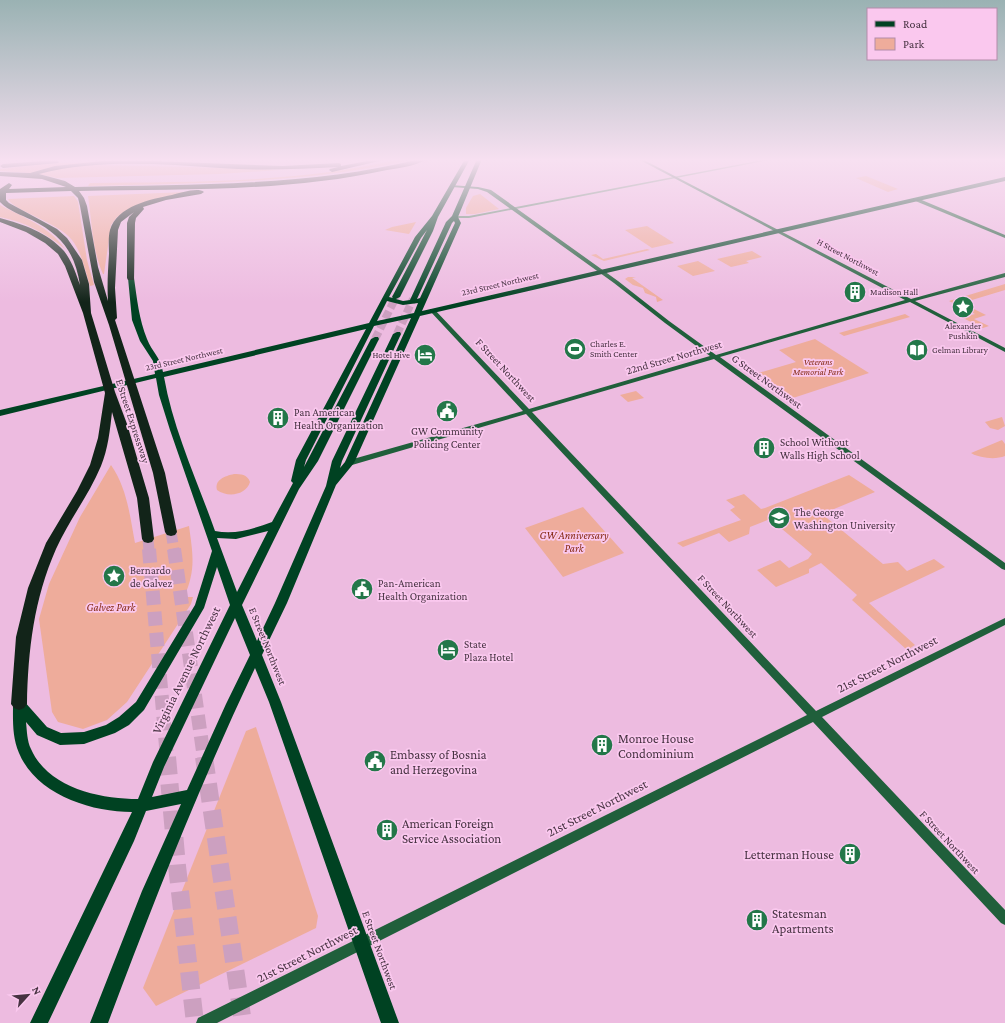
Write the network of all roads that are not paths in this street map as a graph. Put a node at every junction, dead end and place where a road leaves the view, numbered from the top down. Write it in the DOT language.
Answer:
graph roads {
  1 [pos="9,207"];
  2 [pos="83,207"];
  3 [pos="143,207"];
  4 [pos="147,207"];
  5 [pos="441,207"];
  6 [pos="459,207"];
  7 [pos="519,207"];
  8 [pos="732,207"];
  9 [pos="885,207"];
  10 [pos="931,207"];
  11 [pos="512,208"];
  12 [pos="435,217"];
  13 [pos="455,217"];
  14 [pos="0,220"];
  15 [pos="779,231"];
  16 [pos="1005,237"];
  17 [pos="601,272"];
  18 [pos="1005,275"];
  19 [pos="131,278"];
  20 [pos="386,296"];
  21 [pos="396,297"];
  22 [pos="413,299"];
  23 [pos="424,299"];
  24 [pos="912,301"];
  25 [pos="432,310"];
  26 [pos="87,313"];
  27 [pos="416,314"];
  28 [pos="113,325"];
  29 [pos="371,325"];
  30 [pos="397,334"];
  31 [pos="375,339"];
  32 [pos="1005,350"];
  33 [pos="715,357"];
  34 [pos="158,375"];
  35 [pos="110,392"];
  36 [pos="527,411"];
  37 [pos="0,412"];
  38 [pos="349,463"];
  39 [pos="331,486"];
  40 [pos="294,489"];
  41 [pos="276,524"];
  42 [pos="171,532"];
  43 [pos="210,533"];
  44 [pos="148,539"];
  45 [pos="217,551"];
  46 [pos="1005,567"];
  47 [pos="236,605"];
  48 [pos="1005,621"];
  49 [pos="256,655"];
  50 [pos="19,704"];
  51 [pos="813,716"];
  52 [pos="192,795"];
  53 [pos="142,805"];
  54 [pos="1005,919"];
  55 [pos="361,943"];
  56 [pos="39,1023"];
  57 [pos="99,1023"];
  58 [pos="202,1023"];
  59 [pos="390,1023"];
  1 -- 26 [label="highway"];
  2 -- 28 [label="highway"];
  3 -- 28 [label="highway"];
  4 -- 19 [label="highway"];
  5 -- 12 [label="main road"];
  6 -- 13 [label="main road"];
  7 -- 11 [label="street"];
  8 -- 15 [label="street, H Street Northwest"];
  9 -- 15 [label="main road, 23rd Street Northwest"];
  10 -- 16 [label="street"];
  11 -- 13 [label="street"];
  11 -- 17 [label="street, G Street Northwest"];
  12 -- 20 [label="main road"];
  12 -- 21 [label="main road"];
  13 -- 22 [label="main road"];
  13 -- 23 [label="main road"];
  14 -- 26 [label="highway"];
  15 -- 17 [label="main road, 23rd Street Northwest"];
  15 -- 24 [label="street, H Street Northwest"];
  17 -- 25 [label="main road, 23rd Street Northwest"];
  17 -- 33 [label="street, G Street Northwest"];
  18 -- 24 [label="street, 22nd Street Northwest"];
  19 -- 34 [label="main road, E Street Northwest"];
  20 -- 23 [label="main road"];
  20 -- 29 [label="main road"];
  23 -- 27 [label="main road"];
  24 -- 32 [label="street, H Street Northwest"];
  24 -- 33 [label="street, 22nd Street Northwest"];
  25 -- 27 [label="main road, 23rd Street Northwest"];
  25 -- 36 [label="street, F Street Northwest"];
  26 -- 35 [label="highway, E Street Expressway"];
  27 -- 29 [label="main road, 23rd Street Northwest"];
  27 -- 38 [label="main road"];
  28 -- 42 [label="highway, E Street Expressway"];
  29 -- 34 [label="main road, 23rd Street Northwest"];
  29 -- 40 [label="main road"];
  30 -- 39 [label="main road"];
  31 -- 40 [label="main road, Virginia Avenue Northwest"];
  33 -- 36 [label="street, 22nd Street Northwest"];
  33 -- 46 [label="street, G Street Northwest"];
  34 -- 37 [label="main road, 23rd Street Northwest"];
  34 -- 43 [label="main road, E Street Northwest"];
  35 -- 44 [label="highway, E Street Expressway"];
  35 -- 50 [label="highway"];
  36 -- 38 [label="street, 22nd Street Northwest"];
  36 -- 51 [label="street, F Street Northwest"];
  38 -- 39 [label="main road"];
  39 -- 49 [label="main road"];
  40 -- 41 [label="main road, Virginia Avenue Northwest"];
  41 -- 43 [label="main road"];
  41 -- 47 [label="main road, Virginia Avenue Northwest"];
  43 -- 45 [label="main road, E Street Northwest"];
  45 -- 47 [label="main road, E Street Northwest"];
  45 -- 50 [label="main road"];
  47 -- 49 [label="main road, E Street Northwest"];
  47 -- 53 [label="main road, Virginia Avenue Northwest"];
  48 -- 51 [label="street, 21st Street Northwest"];
  49 -- 52 [label="main road"];
  49 -- 55 [label="main road, E Street Northwest"];
  50 -- 53 [label="main road"];
  51 -- 54 [label="street, F Street Northwest"];
  51 -- 55 [label="street, 21st Street Northwest"];
  52 -- 53 [label="main road"];
  52 -- 57 [label="main road"];
  53 -- 56 [label="main road, Virginia Avenue Northwest"];
  55 -- 58 [label="street, 21st Street Northwest"];
  55 -- 59 [label="main road, E Street Northwest"];
}
